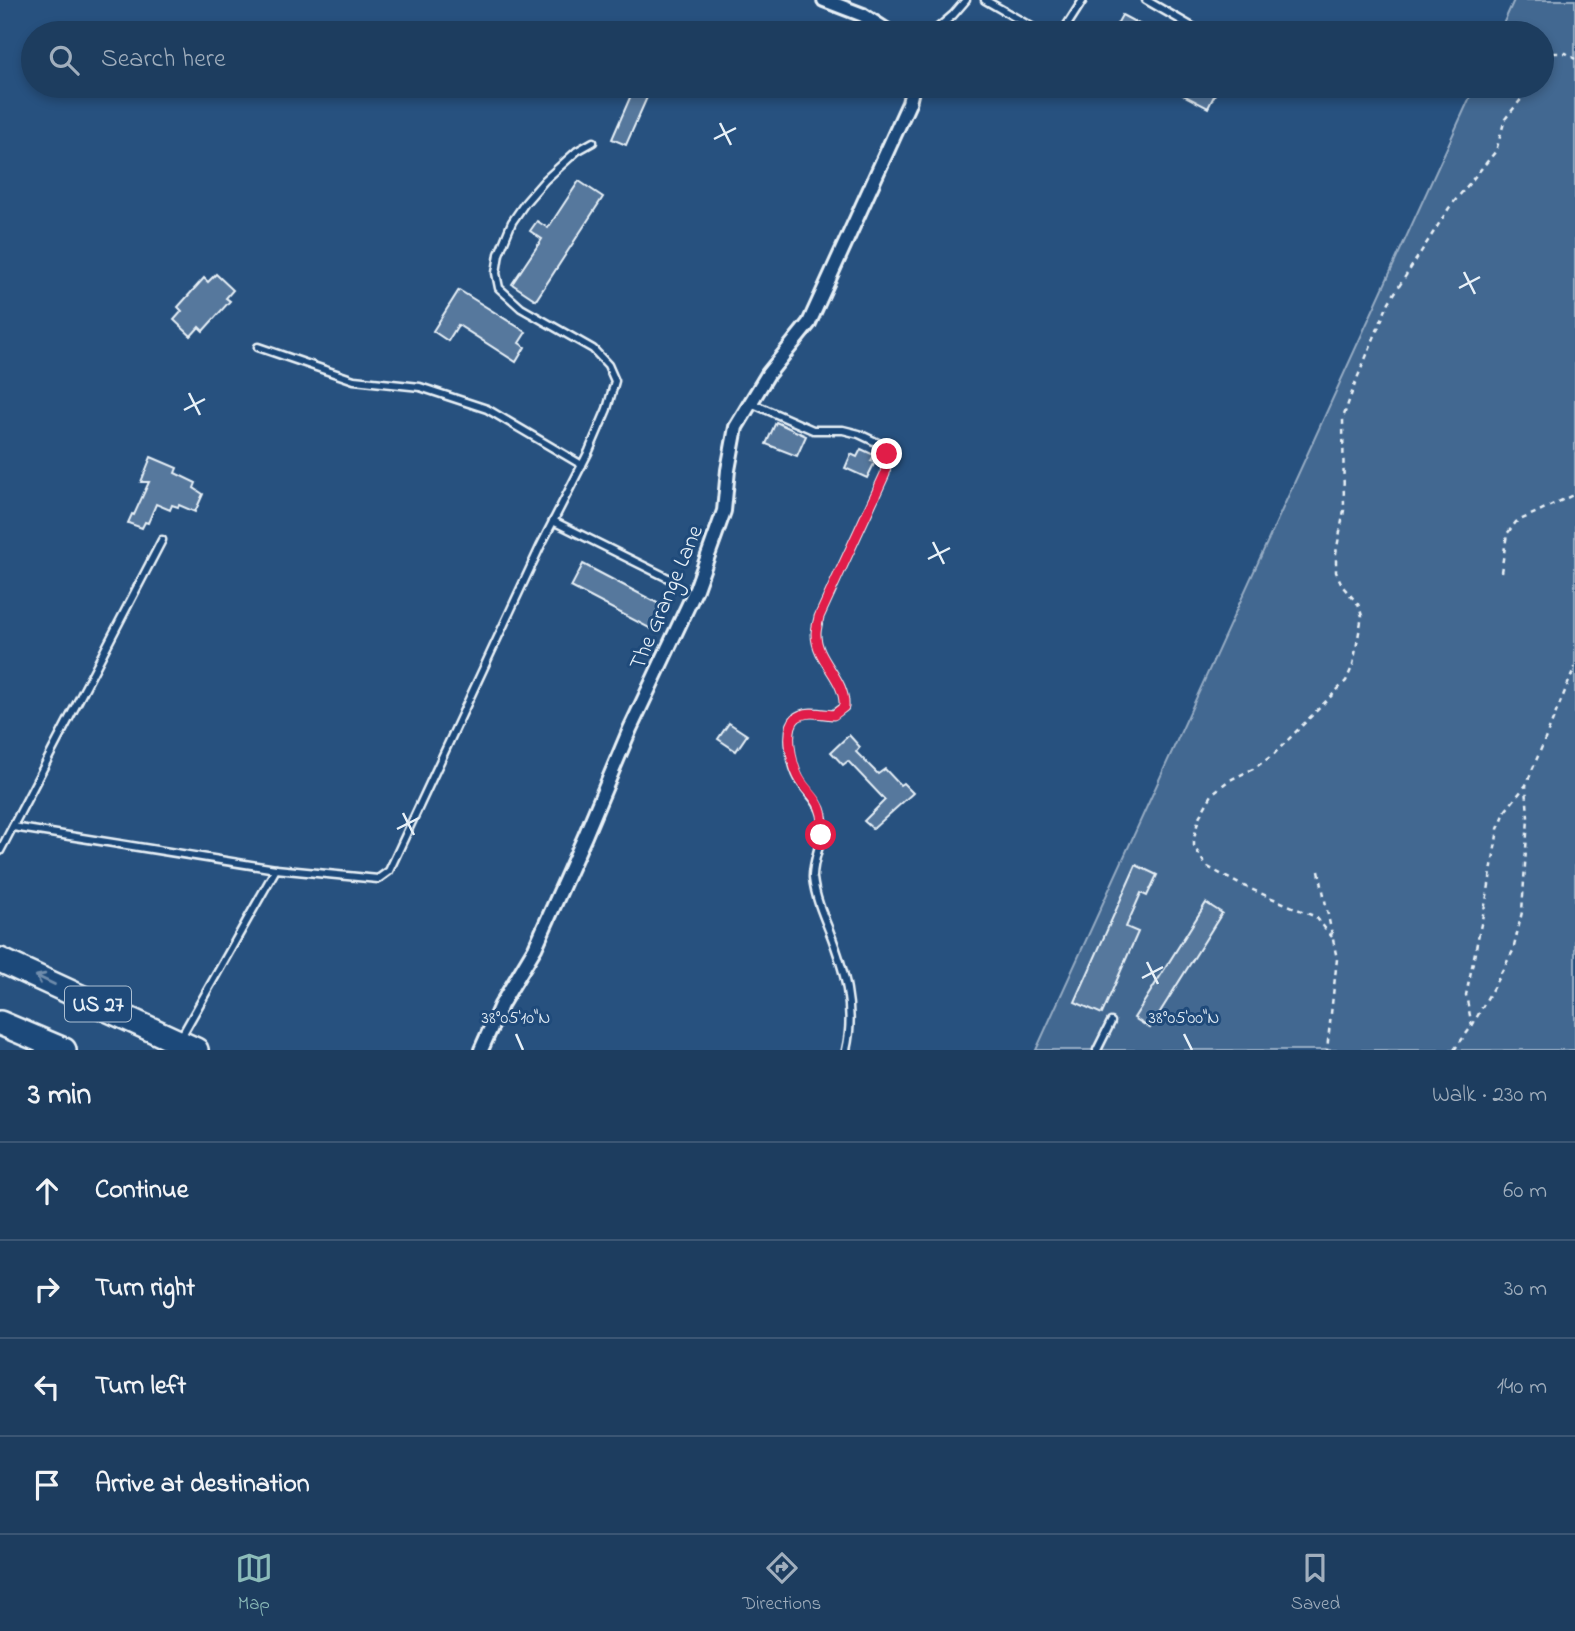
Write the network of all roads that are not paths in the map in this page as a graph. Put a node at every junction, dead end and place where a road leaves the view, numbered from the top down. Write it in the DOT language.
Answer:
graph roads {
  1 [pos="824,0"];
  2 [pos="966,0"];
  3 [pos="985,0"];
  4 [pos="1083,0"];
  5 [pos="1146,0"];
  6 [pos="872,21"];
  7 [pos="944,21"];
  8 [pos="1021,21"];
  9 [pos="1070,21"];
  10 [pos="1182,21"];
  11 [pos="910,98"];
  12 [pos="593,142"];
  13 [pos="258,347"];
  14 [pos="751,403"];
  15 [pos="582,465"];
  16 [pos="553,521"];
  17 [pos="162,540"];
  18 [pos="670,579"];
  19 [pos="13,827"];
  20 [pos="0,851"];
  21 [pos="276,869"];
  22 [pos="0,960"];
  23 [pos="1111,1022"];
  24 [pos="0,1023"];
  25 [pos="183,1047"];
  26 [pos="64,1050"];
  27 [pos="481,1050"];
  28 [pos="846,1050"];
  29 [pos="1097,1050"];
  1 -- 6 [label="street"];
  2 -- 7 [label="lane"];
  3 -- 8 [label="lane"];
  4 -- 9 [label="lane"];
  5 -- 10 [label="lane"];
  11 -- 14 [label="street, The Grange Lane"];
  12 -- 15 [label="lane"];
  13 -- 15 [label="lane"];
  14 -- 27 [label="street, The Grange Lane"];
  14 -- 28 [label="lane"];
  15 -- 16 [label="lane"];
  16 -- 18 [label="lane"];
  16 -- 21 [label="lane"];
  17 -- 19 [label="lane"];
  19 -- 20 [label="lane"];
  19 -- 21 [label="lane"];
  21 -- 25 [label="lane"];
  25 -- 22 [label="highway, US 27, one-way"];
  23 -- 29 [label="lane"];
  24 -- 26 [label="highway, US 27"];
}
